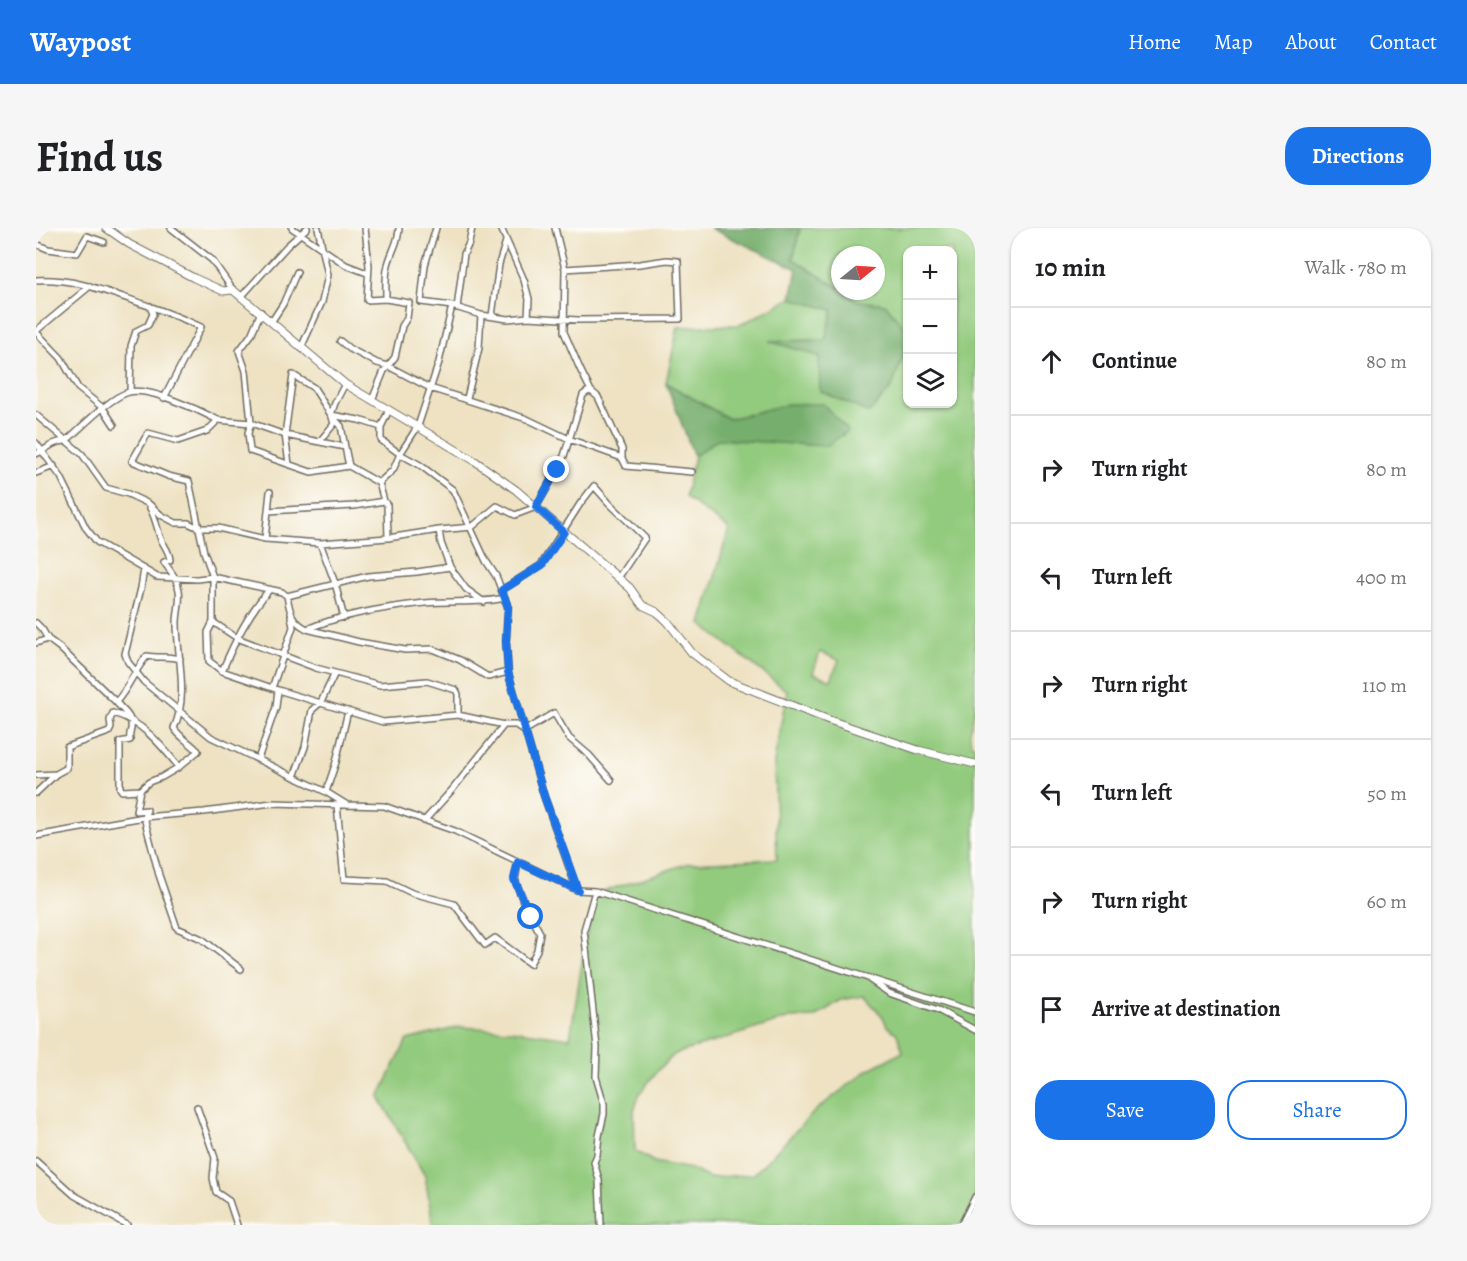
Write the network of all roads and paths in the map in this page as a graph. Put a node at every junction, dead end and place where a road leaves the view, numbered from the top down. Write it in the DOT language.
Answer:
graph roads {
  1 [pos="106,228"];
  2 [pos="171,228"];
  3 [pos="292,228"];
  4 [pos="307,228"];
  5 [pos="318,228"];
  6 [pos="365,228"];
  7 [pos="399,228"];
  8 [pos="435,228"];
  9 [pos="472,228"];
  10 [pos="501,228"];
  11 [pos="555,228"];
  12 [pos="300,236"];
  13 [pos="506,241"];
  14 [pos="104,242"];
  15 [pos="36,244"];
  16 [pos="324,252"];
  17 [pos="566,269"];
  18 [pos="297,272"];
  19 [pos="367,273"];
  20 [pos="36,280"];
  21 [pos="90,286"];
  22 [pos="232,290"];
  23 [pos="241,297"];
  24 [pos="386,299"];
  25 [pos="150,306"];
  26 [pos="455,307"];
  27 [pos="261,312"];
  28 [pos="481,315"];
  29 [pos="492,316"];
  30 [pos="528,317"];
  31 [pos="566,319"];
  32 [pos="272,321"];
  33 [pos="36,332"];
  34 [pos="340,341"];
  35 [pos="301,348"];
  36 [pos="388,366"];
  37 [pos="345,384"];
  38 [pos="430,388"];
  39 [pos="591,391"];
  40 [pos="130,392"];
  41 [pos="164,398"];
  42 [pos="467,398"];
  43 [pos="372,400"];
  44 [pos="103,408"];
  45 [pos="389,410"];
  46 [pos="36,415"];
  47 [pos="331,415"];
  48 [pos="218,420"];
  49 [pos="251,423"];
  50 [pos="114,425"];
  51 [pos="418,426"];
  52 [pos="381,427"];
  53 [pos="285,435"];
  54 [pos="569,439"];
  55 [pos="66,441"];
  56 [pos="320,441"];
  57 [pos="36,443"];
  58 [pos="345,447"];
  59 [pos="44,451"];
  60 [pos="36,454"];
  61 [pos="400,454"];
  62 [pos="622,458"];
  63 [pos="289,464"];
  64 [pos="54,466"];
  65 [pos="349,466"];
  66 [pos="692,472"];
  67 [pos="36,473"];
  68 [pos="379,483"];
  69 [pos="270,492"];
  70 [pos="384,501"];
  71 [pos="148,504"];
  72 [pos="536,507"];
  73 [pos="268,511"];
  74 [pos="472,527"];
  75 [pos="199,528"];
  76 [pos="439,530"];
  77 [pos="564,532"];
  78 [pos="388,538"];
  79 [pos="265,539"];
  80 [pos="320,543"];
  81 [pos="450,567"];
  82 [pos="144,569"];
  83 [pos="213,577"];
  84 [pos="176,578"];
  85 [pos="618,578"];
  86 [pos="335,583"];
  87 [pos="269,590"];
  88 [pos="502,590"];
  89 [pos="286,596"];
  90 [pos="505,598"];
  91 [pos="485,602"];
  92 [pos="291,615"];
  93 [pos="344,618"];
  94 [pos="213,622"];
  95 [pos="36,623"];
  96 [pos="307,629"];
  97 [pos="237,638"];
  98 [pos="48,639"];
  99 [pos="36,643"];
  100 [pos="284,656"];
  101 [pos="180,659"];
  102 [pos="135,670"];
  103 [pos="222,671"];
  104 [pos="336,672"];
  105 [pos="508,672"];
  106 [pos="144,682"];
  107 [pos="128,684"];
  108 [pos="275,689"];
  109 [pos="116,702"];
  110 [pos="321,702"];
  111 [pos="348,711"];
  112 [pos="181,713"];
  113 [pos="458,715"];
  114 [pos="130,721"];
  115 [pos="504,725"];
  116 [pos="524,731"];
  117 [pos="258,759"];
  118 [pos="975,764"];
  119 [pos="179,767"];
  120 [pos="56,774"];
  121 [pos="36,775"];
  122 [pos="294,777"];
  123 [pos="611,780"];
  124 [pos="140,790"];
  125 [pos="326,792"];
  126 [pos="36,793"];
  127 [pos="337,805"];
  128 [pos="347,805"];
  129 [pos="144,817"];
  130 [pos="424,821"];
  131 [pos="36,836"];
  132 [pos="518,862"];
  133 [pos="578,890"];
  134 [pos="595,891"];
  135 [pos="241,969"];
  136 [pos="867,977"];
  137 [pos="975,1012"];
  138 [pos="975,1030"];
  139 [pos="197,1107"];
  140 [pos="36,1161"];
  141 [pos="975,1197"];
  142 [pos="127,1225"];
  143 [pos="237,1225"];
  144 [pos="601,1225"];
  145 [pos="961,1225"];
  1 -- 22 [label="street"];
  2 -- 22 [label="street"];
  3 -- 12 [label="street"];
  4 -- 12 [label="street"];
  5 -- 16 [label="street"];
  6 -- 19 [label="street"];
  7 -- 24 [label="street"];
  8 -- 26 [label="street"];
  9 -- 26 [label="street"];
  10 -- 13 [label="street"];
  11 -- 17 [label="street"];
  12 -- 16 [label="street"];
  12 -- 23 [label="street"];
  13 -- 29 [label="street"];
  13 -- 30 [label="street"];
  14 -- 15 [label="street"];
  16 -- 19 [label="street"];
  16 -- 35 [label="street"];
  17 -- 31 [label="street"];
  17 -- 31 [label="street"];
  18 -- 32 [label="street"];
  19 -- 24 [label="street"];
  20 -- 21 [label="street"];
  21 -- 25 [label="street"];
  21 -- 33 [label="street"];
  22 -- 23 [label="street"];
  23 -- 27 [label="street"];
  24 -- 36 [label="street"];
  25 -- 40 [label="street"];
  25 -- 41 [label="street"];
  26 -- 28 [label="street"];
  26 -- 38 [label="street"];
  27 -- 32 [label="street"];
  27 -- 49 [label="street"];
  28 -- 29 [label="street"];
  28 -- 42 [label="street"];
  29 -- 30 [label="street"];
  30 -- 31 [label="street"];
  31 -- 39 [label="street"];
  32 -- 35 [label="street"];
  33 -- 44 [label="street"];
  34 -- 36 [label="street"];
  35 -- 37 [label="street"];
  36 -- 38 [label="street"];
  36 -- 43 [label="street"];
  37 -- 43 [label="street"];
  37 -- 47 [label="street"];
  38 -- 42 [label="street"];
  38 -- 51 [label="street"];
  39 -- 54 [label="street"];
  39 -- 62 [label="street"];
  40 -- 41 [label="street"];
  40 -- 44 [label="street"];
  41 -- 48 [label="street"];
  42 -- 54 [label="street"];
  43 -- 45 [label="street"];
  44 -- 50 [label="street"];
  44 -- 55 [label="street"];
  45 -- 51 [label="street"];
  45 -- 52 [label="street"];
  46 -- 55 [label="street"];
  47 -- 52 [label="street"];
  47 -- 53 [label="street"];
  47 -- 56 [label="street"];
  47 -- 58 [label="street"];
  48 -- 49 [label="street"];
  48 -- 75 [label="street"];
  49 -- 53 [label="street"];
  49 -- 63 [label="street"];
  51 -- 61 [label="street"];
  51 -- 72 [label="street"];
  52 -- 61 [label="street"];
  53 -- 56 [label="street"];
  53 -- 63 [label="street"];
  54 -- 62 [label="street"];
  54 -- 72 [label="street"];
  55 -- 59 [label="street"];
  55 -- 71 [label="street"];
  56 -- 58 [label="street"];
  57 -- 59 [label="street"];
  58 -- 65 [label="street"];
  59 -- 60 [label="street"];
  59 -- 64 [label="street"];
  61 -- 68 [label="street"];
  61 -- 74 [label="street"];
  62 -- 66 [label="street"];
  63 -- 65 [label="street"];
  64 -- 67 [label="street"];
  64 -- 82 [label="street"];
  65 -- 68 [label="street"];
  68 -- 70 [label="street"];
  69 -- 73 [label="street"];
  70 -- 73 [label="street"];
  70 -- 78 [label="street"];
  71 -- 75 [label="street"];
  71 -- 84 [label="street"];
  72 -- 74 [label="street"];
  72 -- 77 [label="street"];
  73 -- 79 [label="street"];
  74 -- 76 [label="street"];
  74 -- 88 [label="street"];
  75 -- 79 [label="street"];
  75 -- 83 [label="street"];
  76 -- 78 [label="street"];
  76 -- 81 [label="street"];
  77 -- 85 [label="street"];
  77 -- 85 [label="street"];
  77 -- 88 [label="street"];
  78 -- 80 [label="street"];
  79 -- 80 [label="street"];
  80 -- 86 [label="street"];
  81 -- 86 [label="street"];
  81 -- 91 [label="street"];
  82 -- 84 [label="street"];
  82 -- 102 [label="street"];
  83 -- 84 [label="street"];
  83 -- 87 [label="street"];
  83 -- 94 [label="street"];
  84 -- 101 [label="street"];
  85 -- 118 [label="street"];
  86 -- 89 [label="street"];
  86 -- 93 [label="street"];
  87 -- 89 [label="street"];
  87 -- 97 [label="street"];
  88 -- 90 [label="street"];
  89 -- 92 [label="street"];
  90 -- 91 [label="street"];
  90 -- 105 [label="street"];
  91 -- 93 [label="street"];
  92 -- 96 [label="street"];
  92 -- 100 [label="street"];
  93 -- 96 [label="street"];
  94 -- 97 [label="street"];
  94 -- 103 [label="street"];
  95 -- 98 [label="street"];
  96 -- 105 [label="street"];
  97 -- 100 [label="street"];
  97 -- 103 [label="street"];
  98 -- 99 [label="street"];
  98 -- 109 [label="street"];
  100 -- 104 [label="street"];
  100 -- 108 [label="street"];
  101 -- 102 [label="street"];
  101 -- 112 [label="street"];
  102 -- 106 [label="street"];
  102 -- 107 [label="street"];
  103 -- 108 [label="street"];
  104 -- 110 [label="street"];
  104 -- 113 [label="street"];
  105 -- 116 [label="street"];
  106 -- 107 [label="street"];
  106 -- 112 [label="street"];
  107 -- 109 [label="street"];
  108 -- 110 [label="street"];
  108 -- 117 [label="street"];
  109 -- 114 [label="street"];
  110 -- 111 [label="street"];
  110 -- 122 [label="street"];
  111 -- 113 [label="street"];
  111 -- 125 [label="street"];
  112 -- 117 [label="street"];
  112 -- 119 [label="street"];
  113 -- 115 [label="street"];
  114 -- 119 [label="street"];
  114 -- 120 [label="street"];
  114 -- 124 [label="street"];
  115 -- 116 [label="street"];
  115 -- 130 [label="street"];
  116 -- 123 [label="street"];
  116 -- 133 [label="street"];
  117 -- 122 [label="street"];
  119 -- 124 [label="street"];
  120 -- 121 [label="street"];
  120 -- 126 [label="street"];
  122 -- 125 [label="street"];
  124 -- 129 [label="street"];
  125 -- 128 [label="street"];
  127 -- 128 [label="street"];
  127 -- 129 [label="street"];
  127 -- 132 [label="street"];
  128 -- 130 [label="street"];
  129 -- 131 [label="street"];
  129 -- 135 [label="street"];
  130 -- 132 [label="street"];
  132 -- 133 [label="street"];
  133 -- 134 [label="street"];
  134 -- 136 [label="street"];
  134 -- 144 [label="street"];
  136 -- 137 [label="street"];
  136 -- 138 [label="street"];
  139 -- 143 [label="street"];
  140 -- 142 [label="street"];
  141 -- 145 [label="street"];
}
